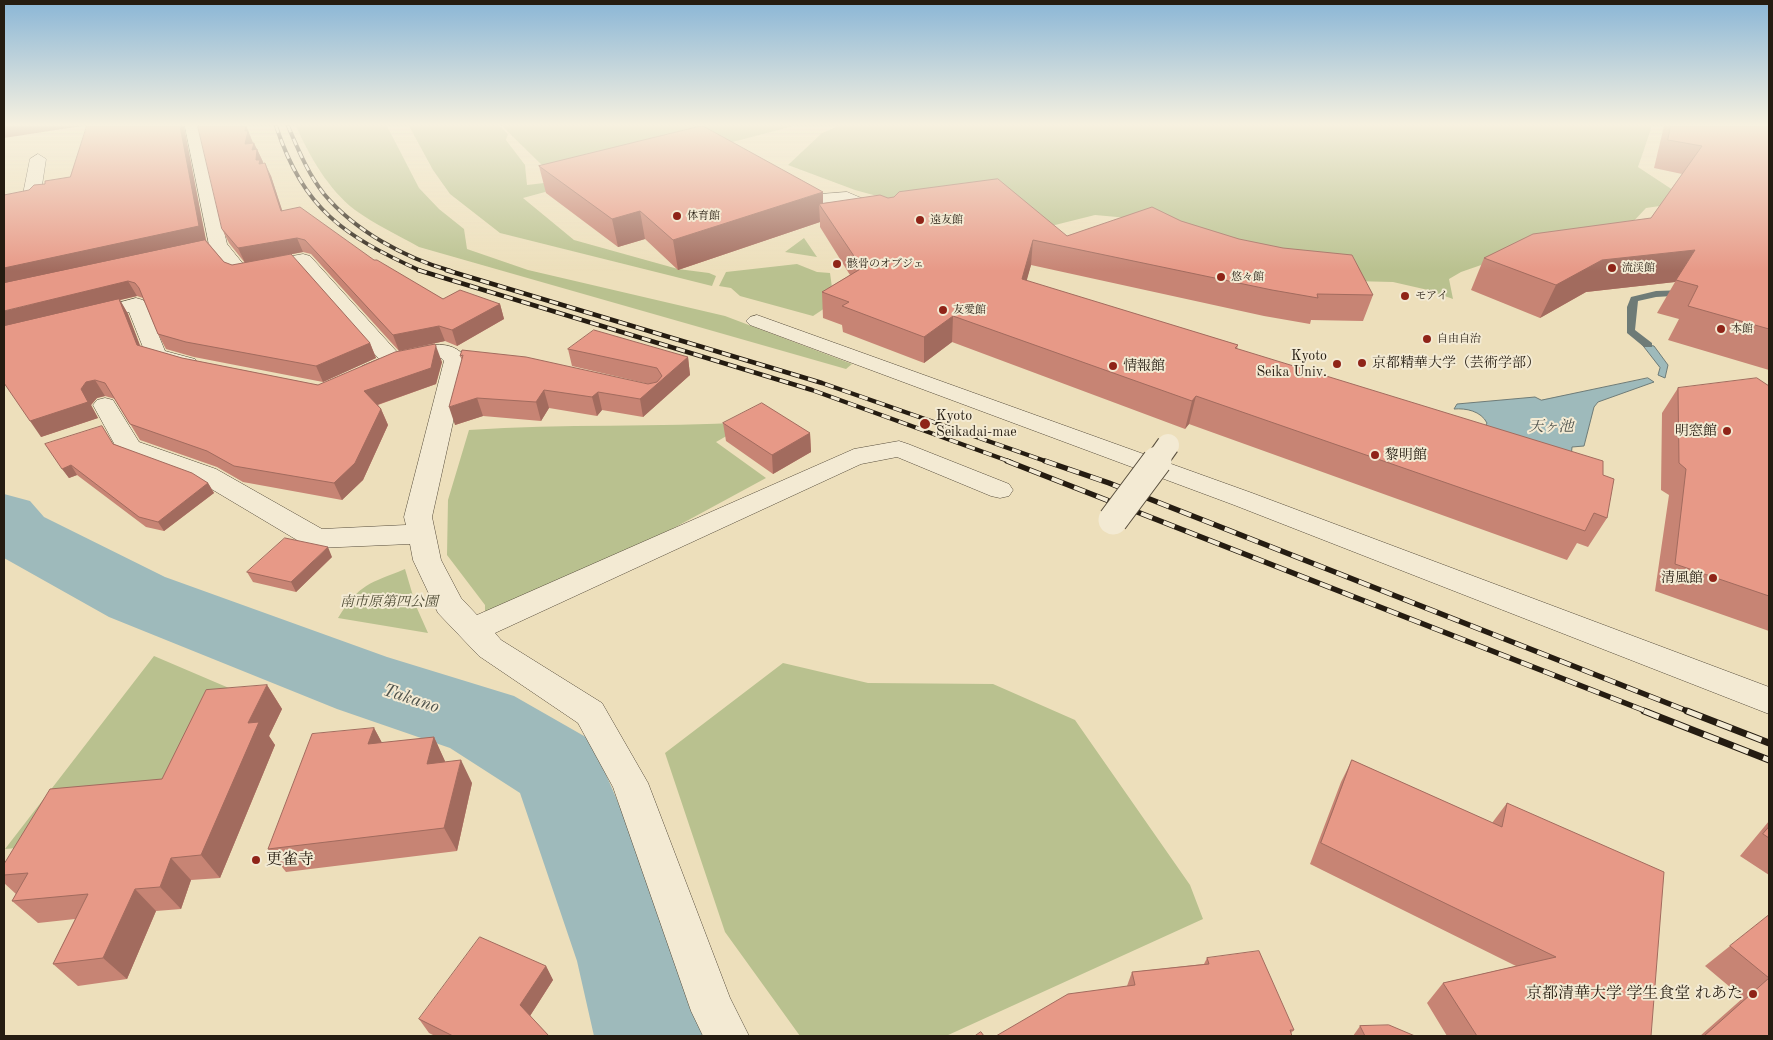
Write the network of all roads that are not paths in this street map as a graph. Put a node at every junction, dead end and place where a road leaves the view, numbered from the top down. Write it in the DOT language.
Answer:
graph roads {
  1 [pos="35,175"];
  2 [pos="198,175"];
  3 [pos="808,200"];
  4 [pos="4,203"];
  5 [pos="888,215"];
  6 [pos="70,321"];
  7 [pos="757,322"];
  8 [pos="393,361"];
  9 [pos="210,369"];
  10 [pos="351,380"];
  11 [pos="105,419"];
  12 [pos="1168,445"];
  13 [pos="1000,490"];
  14 [pos="1113,520"];
  15 [pos="422,534"];
  16 [pos="473,630"];
  17 [pos="1769,701"];
  18 [pos="727,1036"];
  1 -- 4 [label="street"];
  2 -- 8 [label="street"];
  3 -- 5 [label="street"];
  6 -- 9 [label="street"];
  7 -- 17 [label="street"];
  8 -- 10 [label="street"];
  8 -- 15 [label="street"];
  11 -- 15 [label="street"];
  12 -- 14 [label="street, bridge"];
  13 -- 16 [label="street"];
  15 -- 16 [label="street"];
  16 -- 18 [label="street"];
}
